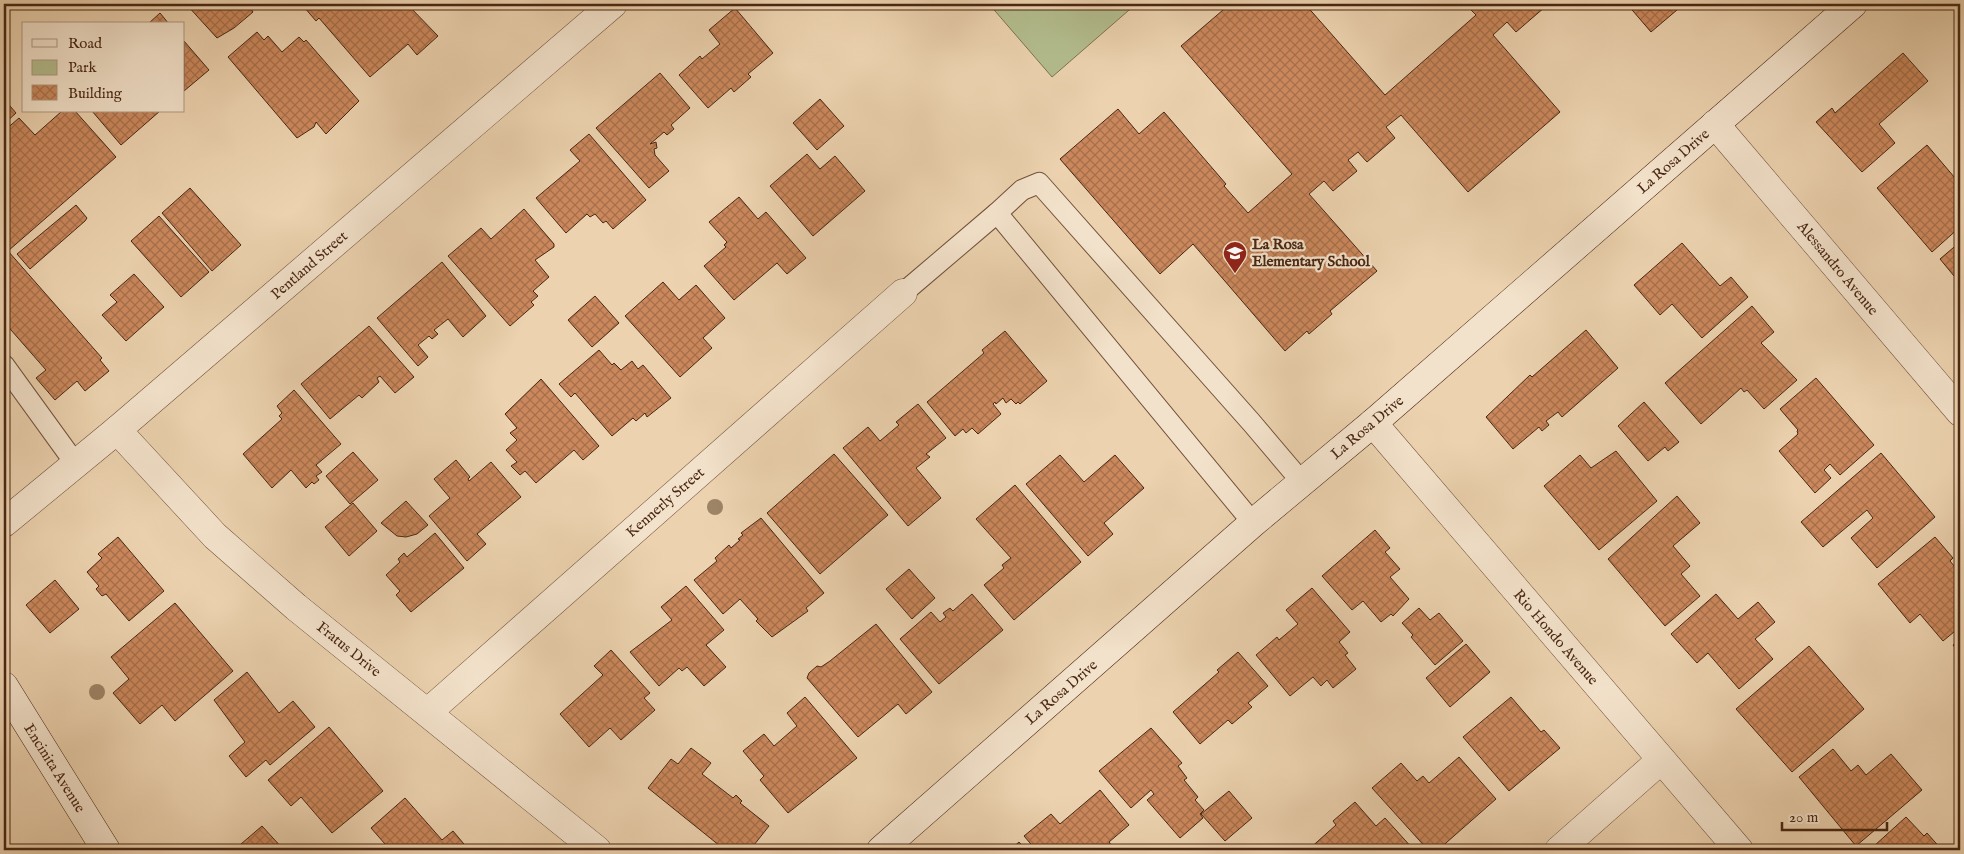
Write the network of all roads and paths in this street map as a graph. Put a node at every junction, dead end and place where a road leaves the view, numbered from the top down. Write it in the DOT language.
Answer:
graph roads {
  1 [pos="613,4"];
  2 [pos="1853,4"];
  3 [pos="1715,124"];
  4 [pos="997,213"];
  5 [pos="903,293"];
  6 [pos="4,365"];
  7 [pos="1960,412"];
  8 [pos="1373,423"];
  9 [pos="117,430"];
  10 [pos="75,463"];
  11 [pos="1301,481"];
  12 [pos="1253,522"];
  13 [pos="4,523"];
  14 [pos="4,686"];
  15 [pos="428,712"];
  16 [pos="1661,760"];
  17 [pos="106,850"];
  18 [pos="597,850"];
  19 [pos="881,850"];
  20 [pos="1559,850"];
  21 [pos="1739,850"];
  1 -- 9 [label="street, Pentland Street"];
  2 -- 3 [label="street, La Rosa Drive"];
  3 -- 7 [label="street, Alessandro Avenue"];
  3 -- 8 [label="street, La Rosa Drive"];
  4 -- 5 [label="lane"];
  4 -- 11 [label="lane"];
  4 -- 12 [label="lane"];
  5 -- 15 [label="street, Kennerly Street"];
  6 -- 10 [label="lane"];
  8 -- 11 [label="street, La Rosa Drive"];
  8 -- 16 [label="street, Rio Hondo Avenue"];
  9 -- 10 [label="street, Pentland Street"];
  9 -- 15 [label="street, Fratus Drive"];
  10 -- 13 [label="street, Pentland Street"];
  11 -- 12 [label="street, La Rosa Drive"];
  12 -- 19 [label="street, La Rosa Drive"];
  14 -- 17 [label="street, Encinita Avenue"];
  15 -- 18 [label="street, Fratus Drive"];
  16 -- 20 [label="street"];
  16 -- 21 [label="street, Rio Hondo Avenue"];
}
